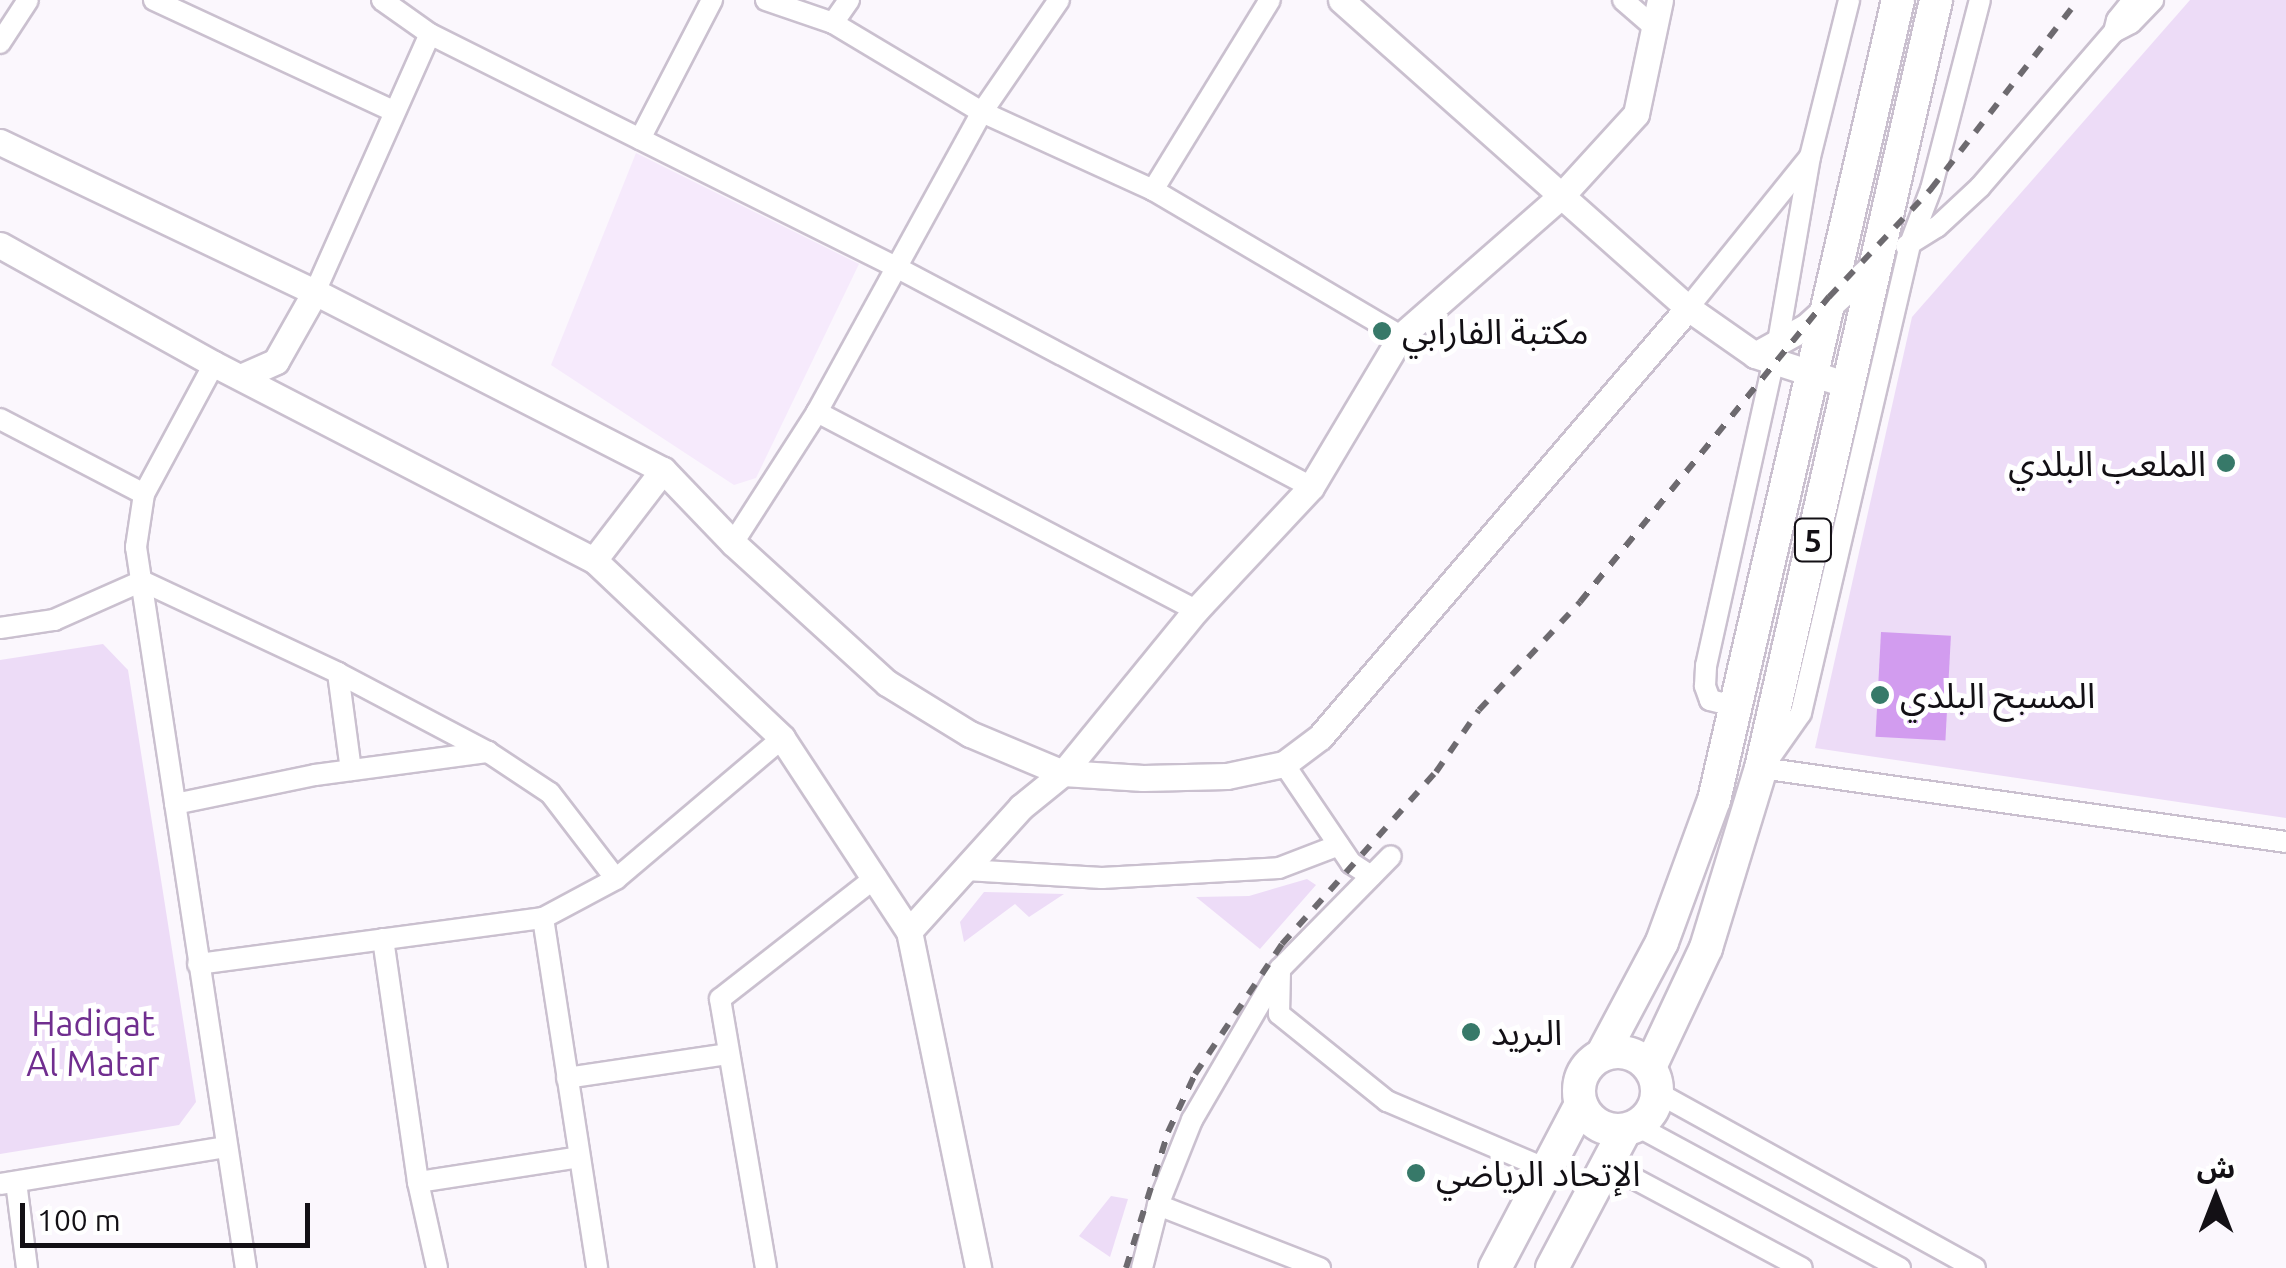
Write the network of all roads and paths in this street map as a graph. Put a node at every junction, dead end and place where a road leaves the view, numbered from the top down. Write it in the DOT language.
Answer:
graph roads {
  1 [pos="28,0"];
  2 [pos="154,0"];
  3 [pos="382,0"];
  4 [pos="712,0"];
  5 [pos="766,0"];
  6 [pos="825,0"];
  7 [pos="849,0"];
  8 [pos="1059,0"];
  9 [pos="1270,0"];
  10 [pos="1341,0"];
  11 [pos="1624,0"];
  12 [pos="1660,0"];
  13 [pos="1850,0"];
  14 [pos="1898,0"];
  15 [pos="1936,0"];
  16 [pos="1980,0"];
  17 [pos="2133,0"];
  18 [pos="2153,0"];
  19 [pos="834,23"];
  20 [pos="1654,26"];
  21 [pos="2114,32"];
  22 [pos="430,34"];
  23 [pos="0,43"];
  24 [pos="393,111"];
  25 [pos="982,112"];
  26 [pos="640,139"];
  27 [pos="0,142"];
  28 [pos="1810,157"];
  29 [pos="1153,190"];
  30 [pos="1562,194"];
  31 [pos="1910,244"];
  32 [pos="0,245"];
  33 [pos="1874,265"];
  34 [pos="894,266"];
  35 [pos="315,292"];
  36 [pos="1688,308"];
  37 [pos="1825,310"];
  38 [pos="1401,336"];
  39 [pos="1769,353"];
  40 [pos="214,364"];
  41 [pos="1810,374"];
  42 [pos="244,376"];
  43 [pos="1848,385"];
  44 [pos="817,412"];
  45 [pos="2,424"];
  46 [pos="663,470"];
  47 [pos="1312,487"];
  48 [pos="144,494"];
  49 [pos="733,543"];
  50 [pos="594,560"];
  51 [pos="142,580"];
  52 [pos="1196,610"];
  53 [pos="0,628"];
  54 [pos="338,673"];
  55 [pos="1738,706"];
  56 [pos="782,738"];
  57 [pos="488,752"];
  58 [pos="1284,764"];
  59 [pos="1761,768"];
  60 [pos="352,770"];
  61 [pos="1064,772"];
  62 [pos="176,804"];
  63 [pos="2286,842"];
  64 [pos="1339,845"];
  65 [pos="1391,856"];
  66 [pos="966,870"];
  67 [pos="1371,876"];
  68 [pos="876,877"];
  69 [pos="616,879"];
  70 [pos="544,918"];
  71 [pos="910,930"];
  72 [pos="383,939"];
  73 [pos="198,964"];
  74 [pos="1280,969"];
  75 [pos="726,1054"];
  76 [pos="1602,1055"];
  77 [pos="567,1078"];
  78 [pos="1654,1080"];
  79 [pos="1581,1104"];
  80 [pos="1631,1128"];
  81 [pos="226,1147"];
  82 [pos="579,1157"];
  83 [pos="1605,1163"];
  84 [pos="1544,1168"];
  85 [pos="418,1182"];
  86 [pos="8,1183"];
  87 [pos="1158,1205"];
  88 [pos="27,1268"];
  89 [pos="246,1268"];
  90 [pos="437,1268"];
  91 [pos="597,1268"];
  92 [pos="766,1268"];
  93 [pos="978,1268"];
  94 [pos="1142,1268"];
  95 [pos="1320,1268"];
  96 [pos="1495,1268"];
  97 [pos="1552,1268"];
  98 [pos="1802,1268"];
  99 [pos="1900,1268"];
  100 [pos="1975,1268"];
  1 -- 23 [label="street"];
  2 -- 24 [label="street"];
  3 -- 22 [label="street"];
  4 -- 26 [label="street"];
  5 -- 19 [label="street"];
  6 -- 19 [label="street"];
  7 -- 19 [label="street"];
  8 -- 25 [label="street"];
  9 -- 29 [label="street"];
  10 -- 30 [label="street"];
  11 -- 20 [label="street"];
  12 -- 20 [label="street"];
  13 -- 28 [label="street"];
  14 -- 37 [label="main road, 5"];
  15 -- 33 [label="main road, 5"];
  16 -- 31 [label="street"];
  17 -- 21 [label="street"];
  18 -- 21 [label="street"];
  19 -- 25 [label="street"];
  20 -- 30 [label="street"];
  21 -- 31 [label="street"];
  22 -- 24 [label="street"];
  22 -- 26 [label="street"];
  24 -- 35 [label="street"];
  25 -- 29 [label="street"];
  25 -- 34 [label="street"];
  26 -- 34 [label="street"];
  27 -- 35 [label="street"];
  28 -- 36 [label="street"];
  28 -- 39 [label="street"];
  29 -- 38 [label="street"];
  30 -- 36 [label="street"];
  30 -- 38 [label="street"];
  31 -- 33 [label="street"];
  31 -- 59 [label="street"];
  32 -- 40 [label="street"];
  33 -- 37 [label="street"];
  33 -- 43 [label="main road, 5"];
  34 -- 44 [label="street"];
  34 -- 47 [label="street"];
  35 -- 42 [label="street"];
  35 -- 46 [label="street"];
  36 -- 39 [label="street"];
  36 -- 58 [label="street"];
  37 -- 39 [label="street"];
  37 -- 41 [label="main road, 5"];
  38 -- 47 [label="street"];
  39 -- 41 [label="street"];
  39 -- 55 [label="street"];
  40 -- 42 [label="street"];
  40 -- 48 [label="street"];
  41 -- 43 [label="street"];
  41 -- 55 [label="main road, 5"];
  42 -- 50 [label="street"];
  43 -- 59 [label="main road, 5"];
  44 -- 49 [label="street"];
  44 -- 52 [label="street"];
  45 -- 48 [label="street"];
  46 -- 49 [label="street"];
  46 -- 50 [label="street"];
  47 -- 52 [label="street"];
  48 -- 51 [label="street"];
  49 -- 61 [label="street"];
  50 -- 56 [label="street"];
  51 -- 53 [label="street"];
  51 -- 54 [label="street"];
  51 -- 62 [label="street"];
  52 -- 61 [label="street"];
  54 -- 57 [label="street"];
  54 -- 60 [label="street"];
  55 -- 76 [label="main road, 5"];
  56 -- 68 [label="street"];
  56 -- 69 [label="street"];
  57 -- 60 [label="street"];
  57 -- 69 [label="street"];
  58 -- 61 [label="street"];
  58 -- 64 [label="street"];
  59 -- 63 [label="street"];
  59 -- 78 [label="main road, 5"];
  60 -- 62 [label="street"];
  61 -- 66 [label="street"];
  62 -- 73 [label="street"];
  64 -- 66 [label="street"];
  64 -- 67 [label="street"];
  65 -- 67 [label="street"];
  66 -- 71 [label="street"];
  67 -- 74 [label="street"];
  68 -- 71 [label="street"];
  68 -- 75 [label="street"];
  69 -- 70 [label="street"];
  70 -- 72 [label="street"];
  70 -- 77 [label="street"];
  71 -- 93 [label="street"];
  72 -- 73 [label="street"];
  72 -- 85 [label="street"];
  73 -- 81 [label="street"];
  74 -- 84 [label="street"];
  74 -- 87 [label="street"];
  75 -- 77 [label="street"];
  75 -- 92 [label="street"];
  76 -- 78 [label="main road"];
  76 -- 79 [label="main road"];
  77 -- 82 [label="street"];
  78 -- 80 [label="main road"];
  78 -- 100 [label="street"];
  79 -- 80 [label="main road"];
  79 -- 84 [label="main road"];
  80 -- 83 [label="main road"];
  80 -- 99 [label="street"];
  81 -- 86 [label="street"];
  81 -- 89 [label="street"];
  82 -- 85 [label="street"];
  82 -- 91 [label="street"];
  83 -- 97 [label="main road"];
  83 -- 98 [label="street"];
  84 -- 96 [label="main road"];
  85 -- 90 [label="street"];
  86 -- 88 [label="street"];
  87 -- 94 [label="street"];
  87 -- 95 [label="street"];
}
